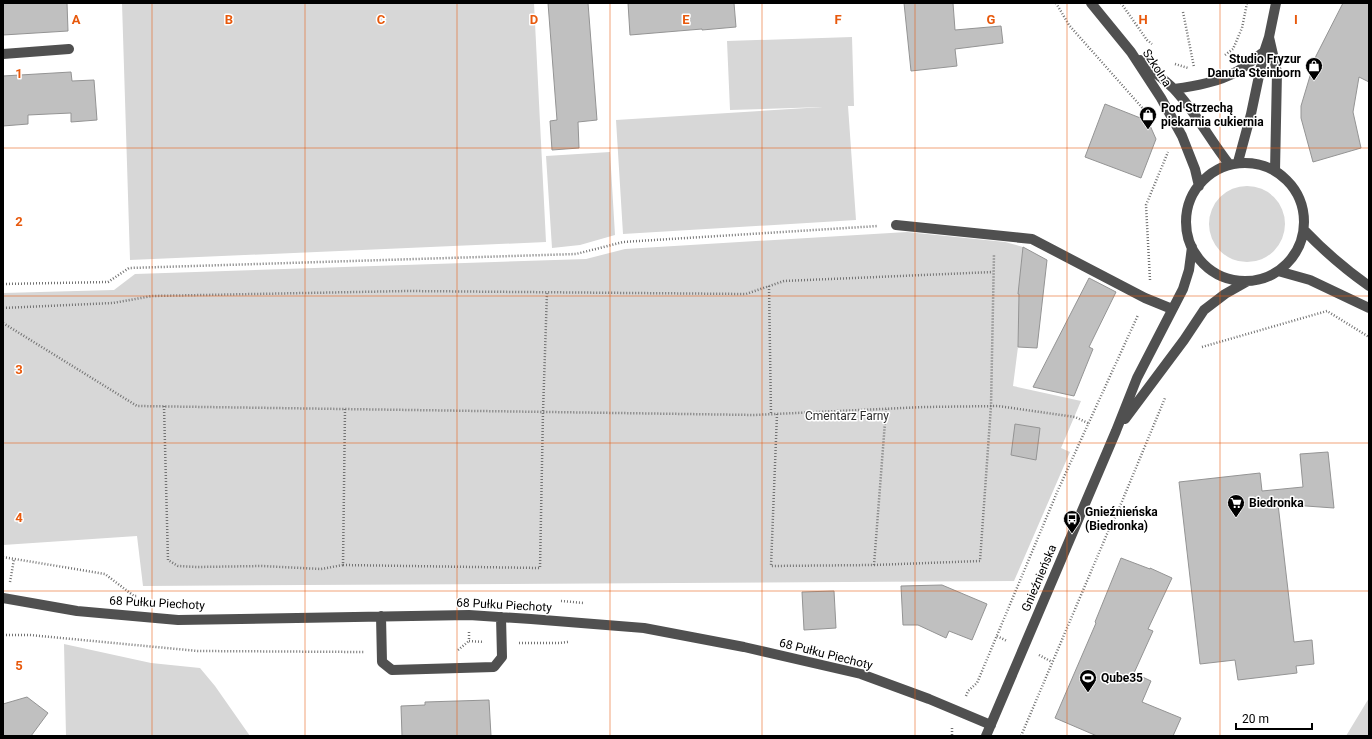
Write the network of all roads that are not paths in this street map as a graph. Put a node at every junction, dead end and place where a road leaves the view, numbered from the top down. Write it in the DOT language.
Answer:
graph roads {
  1 [pos="1090,3"];
  2 [pos="1276,3"];
  3 [pos="1269,37"];
  4 [pos="69,49"];
  5 [pos="1131,52"];
  6 [pos="1264,52"];
  7 [pos="3,54"];
  8 [pos="1174,89"];
  9 [pos="1234,163"];
  10 [pos="1275,171"];
  11 [pos="1199,186"];
  12 [pos="896,225"];
  13 [pos="1304,230"];
  14 [pos="1192,247"];
  15 [pos="1278,271"];
  16 [pos="1248,281"];
  17 [pos="1369,286"];
  18 [pos="1369,308"];
  19 [pos="1172,309"];
  20 [pos="1116,431"];
  21 [pos="3,598"];
  22 [pos="381,616"];
  23 [pos="501,617"];
  24 [pos="991,724"];
  25 [pos="986,736"];
  1 -- 5 [label="street, Szkolna"];
  2 -- 3 [label="street"];
  3 -- 6 [label="street"];
  3 -- 10 [label="street"];
  4 -- 7 [label="street"];
  5 -- 8 [label="street, Szkolna"];
  5 -- 11 [label="street, Szkolna"];
  6 -- 8 [label="street, Szkolna"];
  6 -- 9 [label="street"];
  8 -- 9 [label="street, Szkolna"];
  9 -- 10 [label="street"];
  9 -- 11 [label="street"];
  10 -- 13 [label="street"];
  11 -- 14 [label="street"];
  12 -- 19 [label="street"];
  13 -- 15 [label="street"];
  13 -- 17 [label="street"];
  14 -- 16 [label="street"];
  14 -- 19 [label="street, Gnieźnieńska"];
  15 -- 16 [label="street"];
  15 -- 18 [label="street"];
  16 -- 20 [label="street, Gnieźnieńska"];
  19 -- 20 [label="street, Gnieźnieńska"];
  20 -- 24 [label="street, Gnieźnieńska"];
  21 -- 22 [label="street, 68 Pułku Piechoty"];
  22 -- 23 [label="street, 68 Pułku Piechoty"];
  22 -- 23 [label="street"];
  23 -- 24 [label="street, 68 Pułku Piechoty"];
  24 -- 25 [label="street, Gnieźnieńska"];
}
